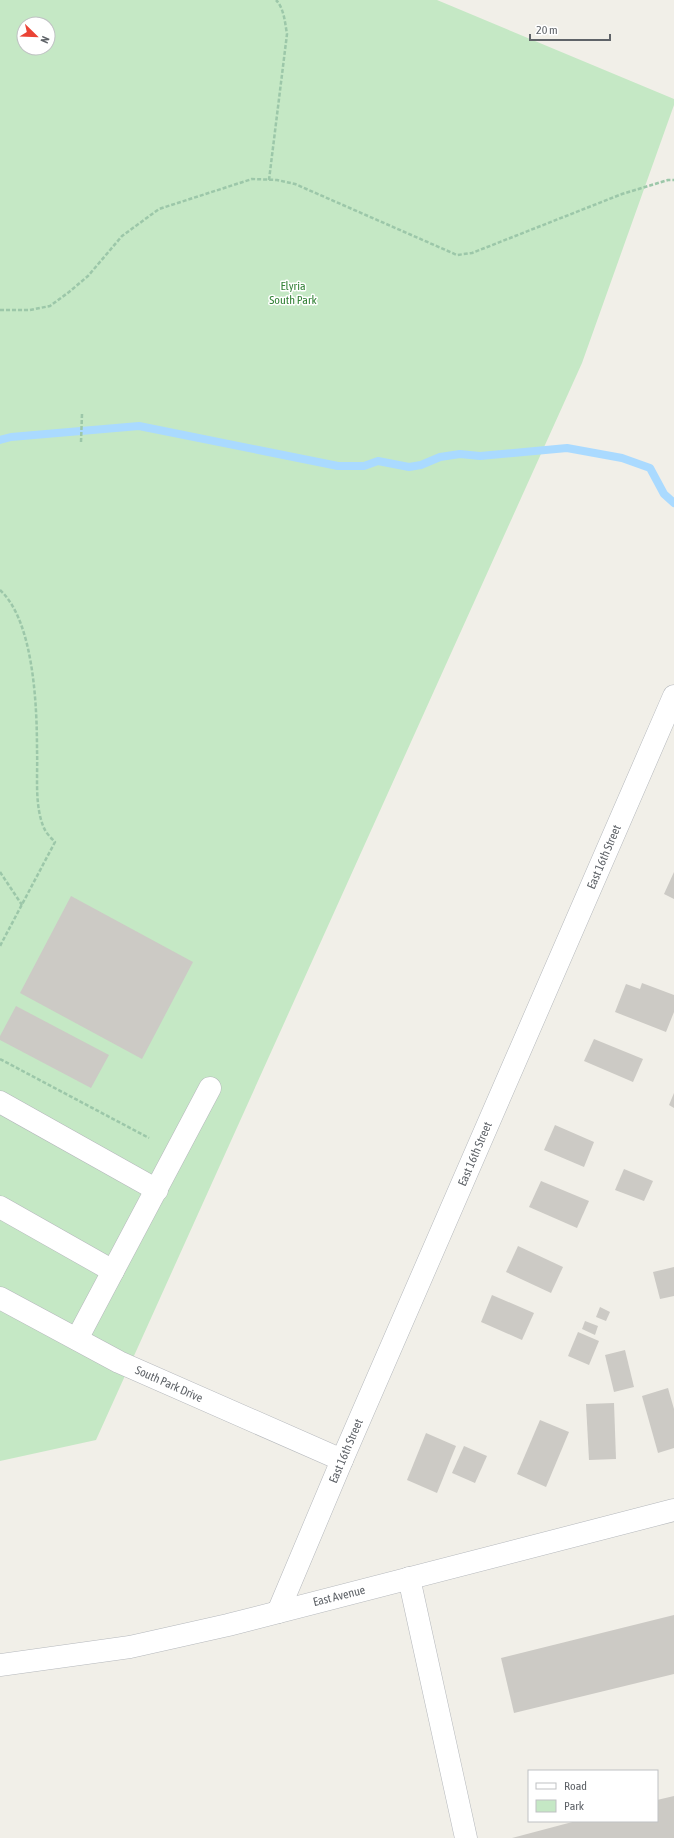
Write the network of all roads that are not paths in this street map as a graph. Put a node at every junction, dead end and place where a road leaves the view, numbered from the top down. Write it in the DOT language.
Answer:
graph roads {
  1 [pos="674,696"];
  2 [pos="210,1088"];
  3 [pos="0,1102"];
  4 [pos="157,1190"];
  5 [pos="0,1207"];
  6 [pos="113,1271"];
  7 [pos="0,1298"];
  8 [pos="77,1339"];
  9 [pos="342,1460"];
  10 [pos="674,1510"];
  11 [pos="410,1578"];
  12 [pos="278,1612"];
  13 [pos="0,1665"];
  14 [pos="466,1838"];
  1 -- 9 [label="street, East 16th Street"];
  2 -- 4 [label="street"];
  3 -- 4 [label="street"];
  4 -- 6 [label="street"];
  5 -- 6 [label="street"];
  6 -- 8 [label="street"];
  7 -- 8 [label="street, South Park Drive"];
  8 -- 9 [label="street, South Park Drive"];
  9 -- 12 [label="street, East 16th Street"];
  10 -- 11 [label="street, East Avenue"];
  11 -- 12 [label="street, East Avenue"];
  11 -- 14 [label="street"];
  12 -- 13 [label="street, East Avenue"];
}
